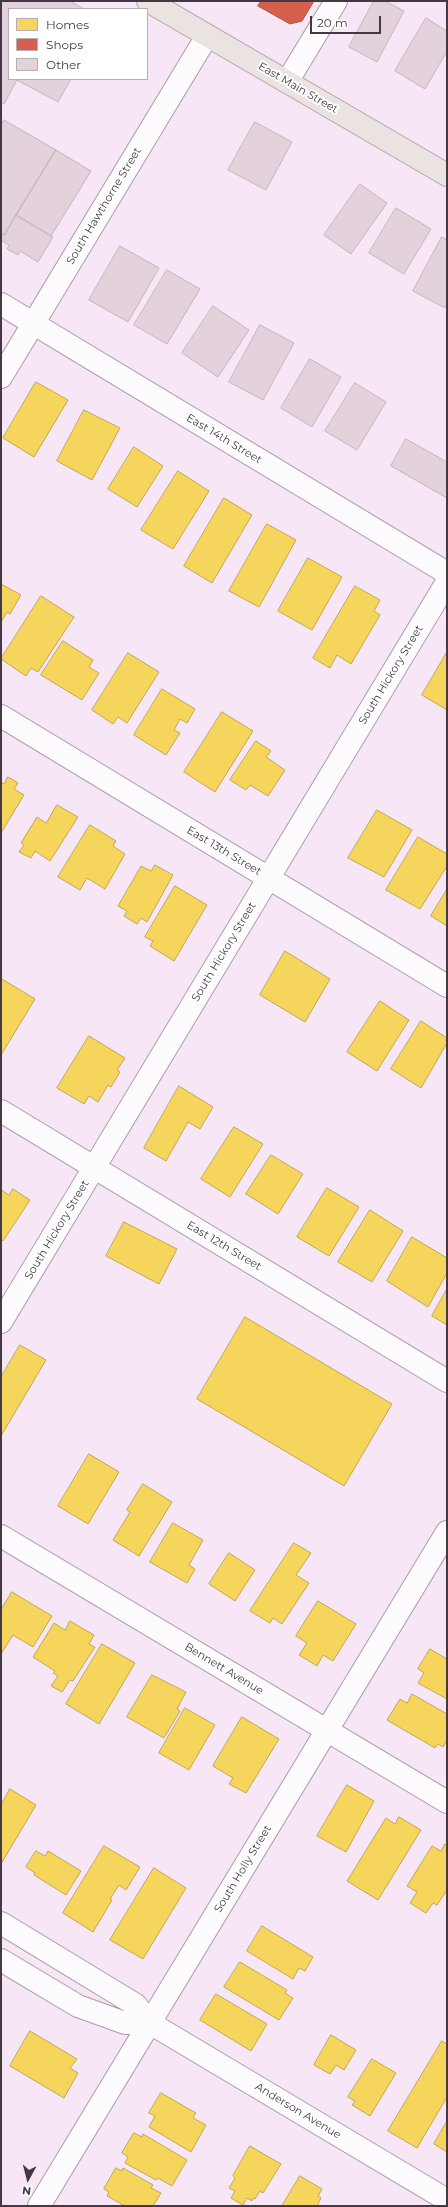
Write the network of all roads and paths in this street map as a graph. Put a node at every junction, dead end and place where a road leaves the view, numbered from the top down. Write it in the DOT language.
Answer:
graph roads {
  1 [pos="148,1"];
  2 [pos="336,1"];
  3 [pos="207,36"];
  4 [pos="287,82"];
  5 [pos="447,175"];
  6 [pos="1,304"];
  7 [pos="33,324"];
  8 [pos="1,377"];
  9 [pos="447,573"];
  10 [pos="447,582"];
  11 [pos="1,716"];
  12 [pos="269,878"];
  13 [pos="447,986"];
  14 [pos="1,1111"];
  15 [pos="94,1168"];
  16 [pos="1,1322"];
  17 [pos="447,1381"];
  18 [pos="447,1532"];
  19 [pos="1,1536"];
  20 [pos="327,1730"];
  21 [pos="447,1802"];
  22 [pos="1,1923"];
  23 [pos="1,1960"];
  24 [pos="150,2023"];
  25 [pos="447,2200"];
  26 [pos="39,2206"];
  1 -- 3 [label="main road, East Main Street"];
  2 -- 4 [label="street"];
  3 -- 4 [label="main road, East Main Street"];
  3 -- 7 [label="street, South Hawthorne Street"];
  4 -- 5 [label="main road, East Main Street"];
  6 -- 7 [label="street, East 14th Street"];
  7 -- 8 [label="street, South Hawthorne Street"];
  7 -- 9 [label="street, East 14th Street"];
  10 -- 12 [label="street, South Hickory Street"];
  11 -- 12 [label="street, East 13th Street"];
  12 -- 13 [label="street, East 13th Street"];
  12 -- 15 [label="street, South Hickory Street"];
  14 -- 15 [label="street, East 12th Street"];
  15 -- 16 [label="street, South Hickory Street"];
  15 -- 17 [label="street, East 12th Street"];
  18 -- 20 [label="street, South Holly Street"];
  19 -- 20 [label="street, Bennett Avenue"];
  20 -- 21 [label="street, Bennett Avenue"];
  20 -- 24 [label="street, South Holly Street"];
  22 -- 24 [label="street, Anderson Avenue"];
  23 -- 24 [label="street"];
  24 -- 25 [label="street, Anderson Avenue"];
  24 -- 26 [label="street, South Holly Street"];
}
